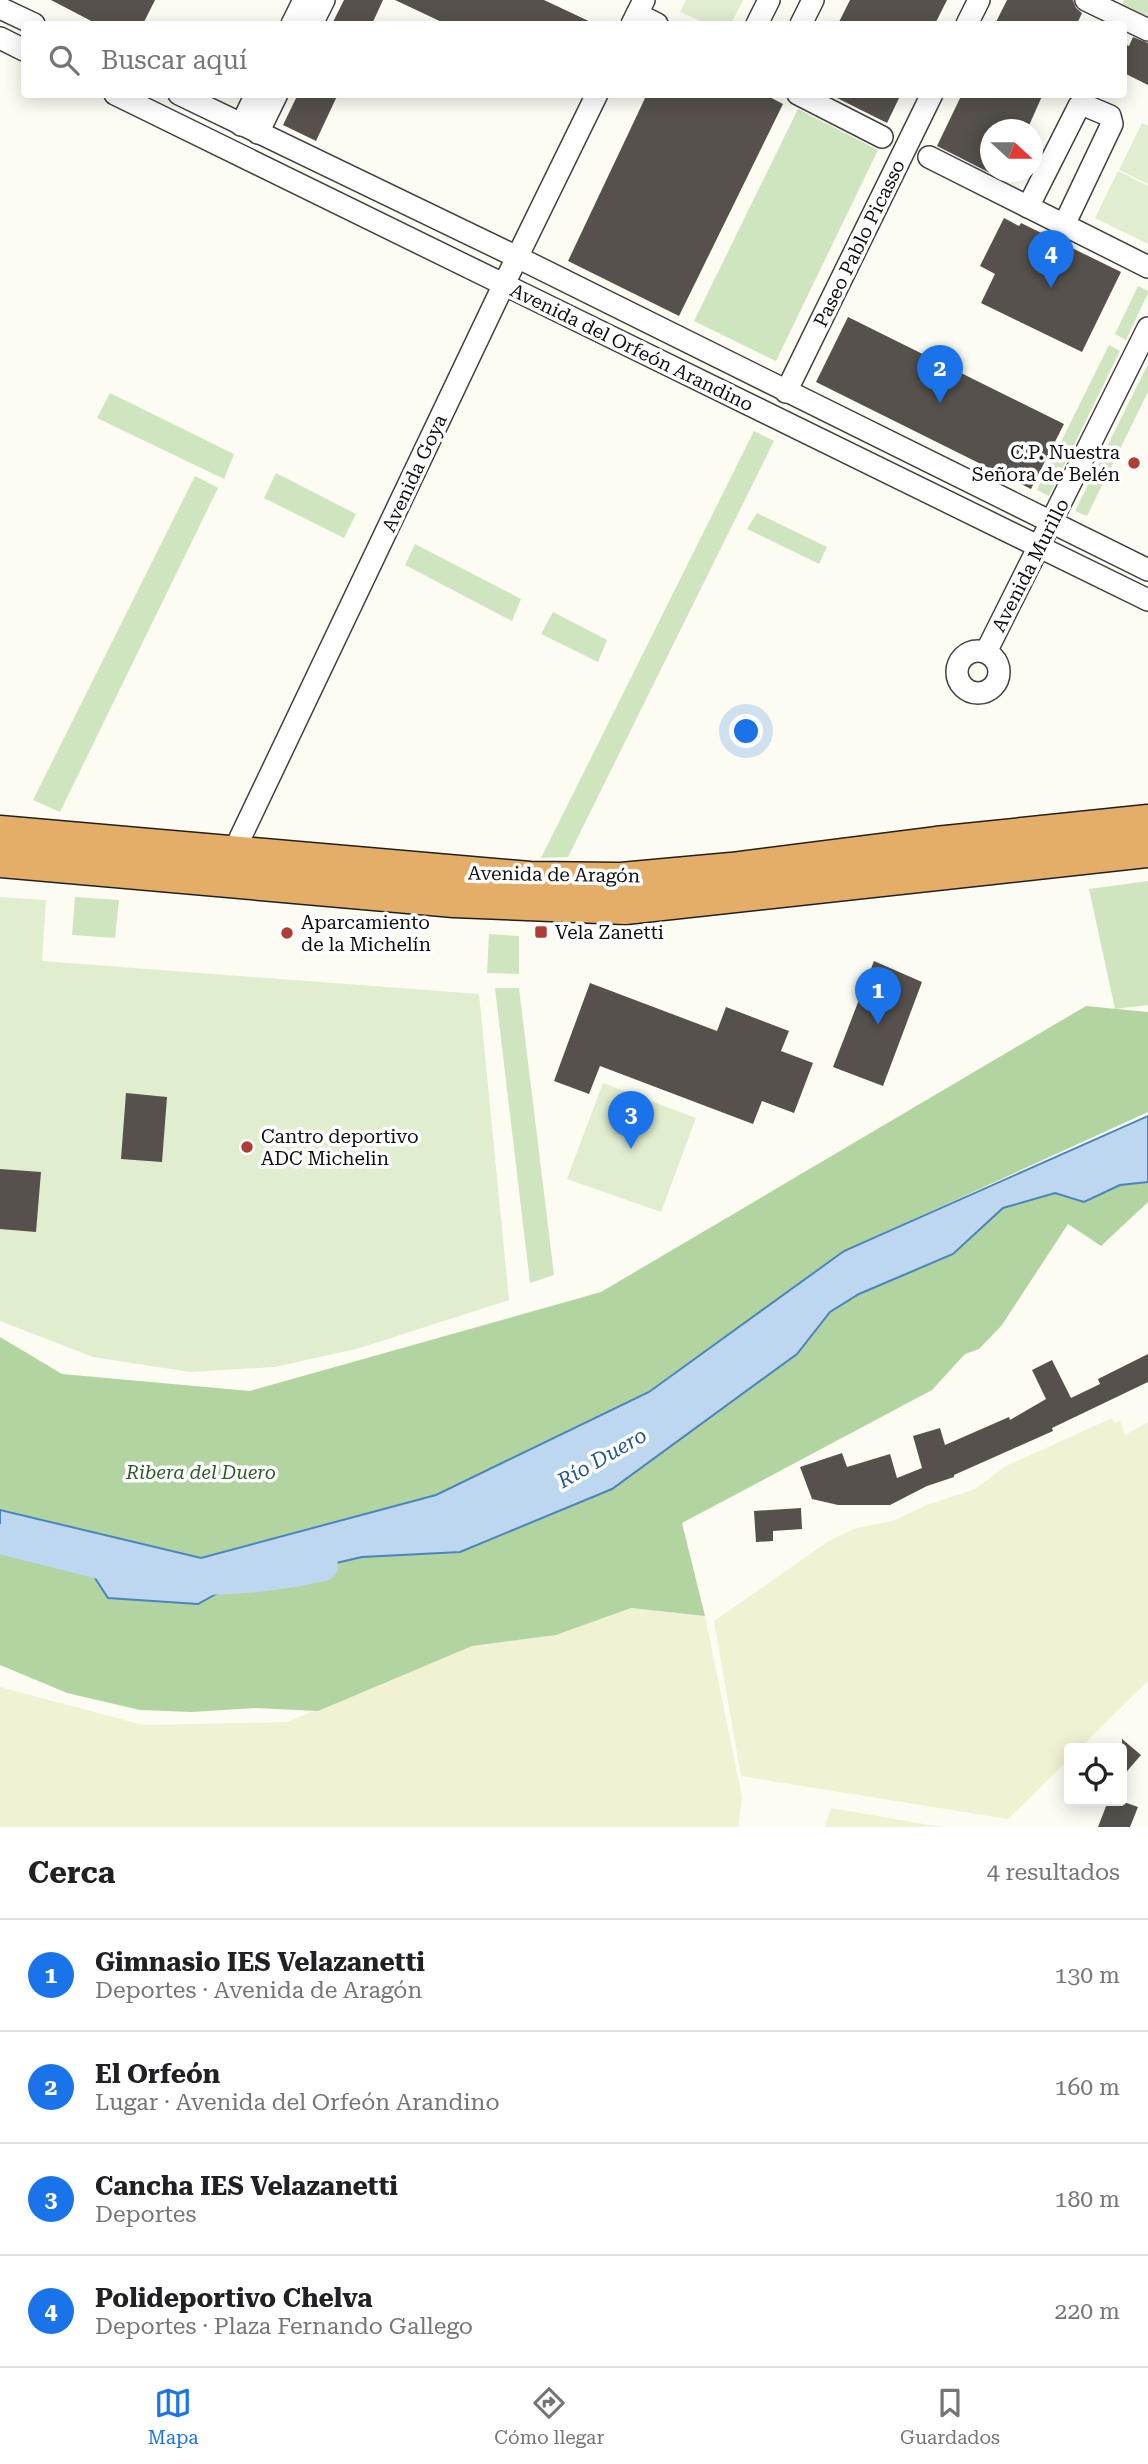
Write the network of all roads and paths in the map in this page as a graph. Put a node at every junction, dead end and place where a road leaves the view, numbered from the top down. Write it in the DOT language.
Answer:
graph roads {
  1 [pos="304,0"];
  2 [pos="324,0"];
  3 [pos="769,0"];
  4 [pos="813,0"];
  5 [pos="979,0"];
  6 [pos="1086,0"];
  7 [pos="0,8"];
  8 [pos="28,21"];
  9 [pos="294,21"];
  10 [pos="314,21"];
  11 [pos="758,21"];
  12 [pos="802,21"];
  13 [pos="968,21"];
  14 [pos="1148,30"];
  15 [pos="0,38"];
  16 [pos="21,48"];
  17 [pos="124,98"];
  18 [pos="187,98"];
  19 [pos="256,98"];
  20 [pos="274,98"];
  21 [pos="595,98"];
  22 [pos="807,98"];
  23 [pos="930,98"];
  24 [pos="250,129"];
  25 [pos="882,137"];
  26 [pos="929,157"];
  27 [pos="1028,208"];
  28 [pos="1064,225"];
  29 [pos="517,257"];
  30 [pos="1148,267"];
  31 [pos="504,284"];
  32 [pos="1148,328"];
  33 [pos="786,392"];
  34 [pos="1052,522"];
  35 [pos="1040,548"];
  36 [pos="1148,570"];
  37 [pos="1148,600"];
  38 [pos="986,652"];
  39 [pos="1148,821"];
  40 [pos="0,832"];
  41 [pos="1148,851"];
  42 [pos="233,853"];
  43 [pos="0,861"];
  44 [pos="133,872"];
  1 -- 9 [label="street"];
  2 -- 10 [label="street"];
  3 -- 11 [label="street"];
  4 -- 12 [label="street"];
  5 -- 13 [label="street"];
  6 -- 14 [label="street"];
  7 -- 8 [label="street"];
  15 -- 16 [label="street"];
  17 -- 31 [label="street, Avenida del Orfeón Arandino"];
  18 -- 24 [label="street, Avenida del Orfeón Arandino"];
  19 -- 24 [label="street"];
  20 -- 24 [label="street"];
  21 -- 29 [label="street, Avenida Goya"];
  22 -- 25 [label="street"];
  23 -- 33 [label="street, Paseo Pablo Picasso"];
  24 -- 29 [label="street, Avenida del Orfeón Arandino"];
  26 -- 27 [label="street"];
  27 -- 28 [label="street"];
  27 -- 28 [label="street"];
  28 -- 30 [label="street"];
  29 -- 31 [label="street, Avenida Goya"];
  29 -- 33 [label="street, Avenida del Orfeón Arandino"];
  31 -- 35 [label="street, Avenida del Orfeón Arandino"];
  31 -- 42 [label="street, Avenida Goya"];
  32 -- 34 [label="street, Avenida Murillo"];
  33 -- 34 [label="street, Avenida del Orfeón Arandino"];
  34 -- 35 [label="street, Avenida Murillo"];
  34 -- 36 [label="street, Avenida del Orfeón Arandino"];
  35 -- 37 [label="street, Avenida del Orfeón Arandino"];
  35 -- 38 [label="street, Avenida Murillo"];
  39 -- 42 [label="highway, Avenida de Aragón"];
  40 -- 42 [label="highway, Avenida de Aragón"];
  41 -- 44 [label="highway, Avenida de Aragón"];
  42 -- 44 [label="street"];
  43 -- 44 [label="highway, Avenida de Aragón"];
}
